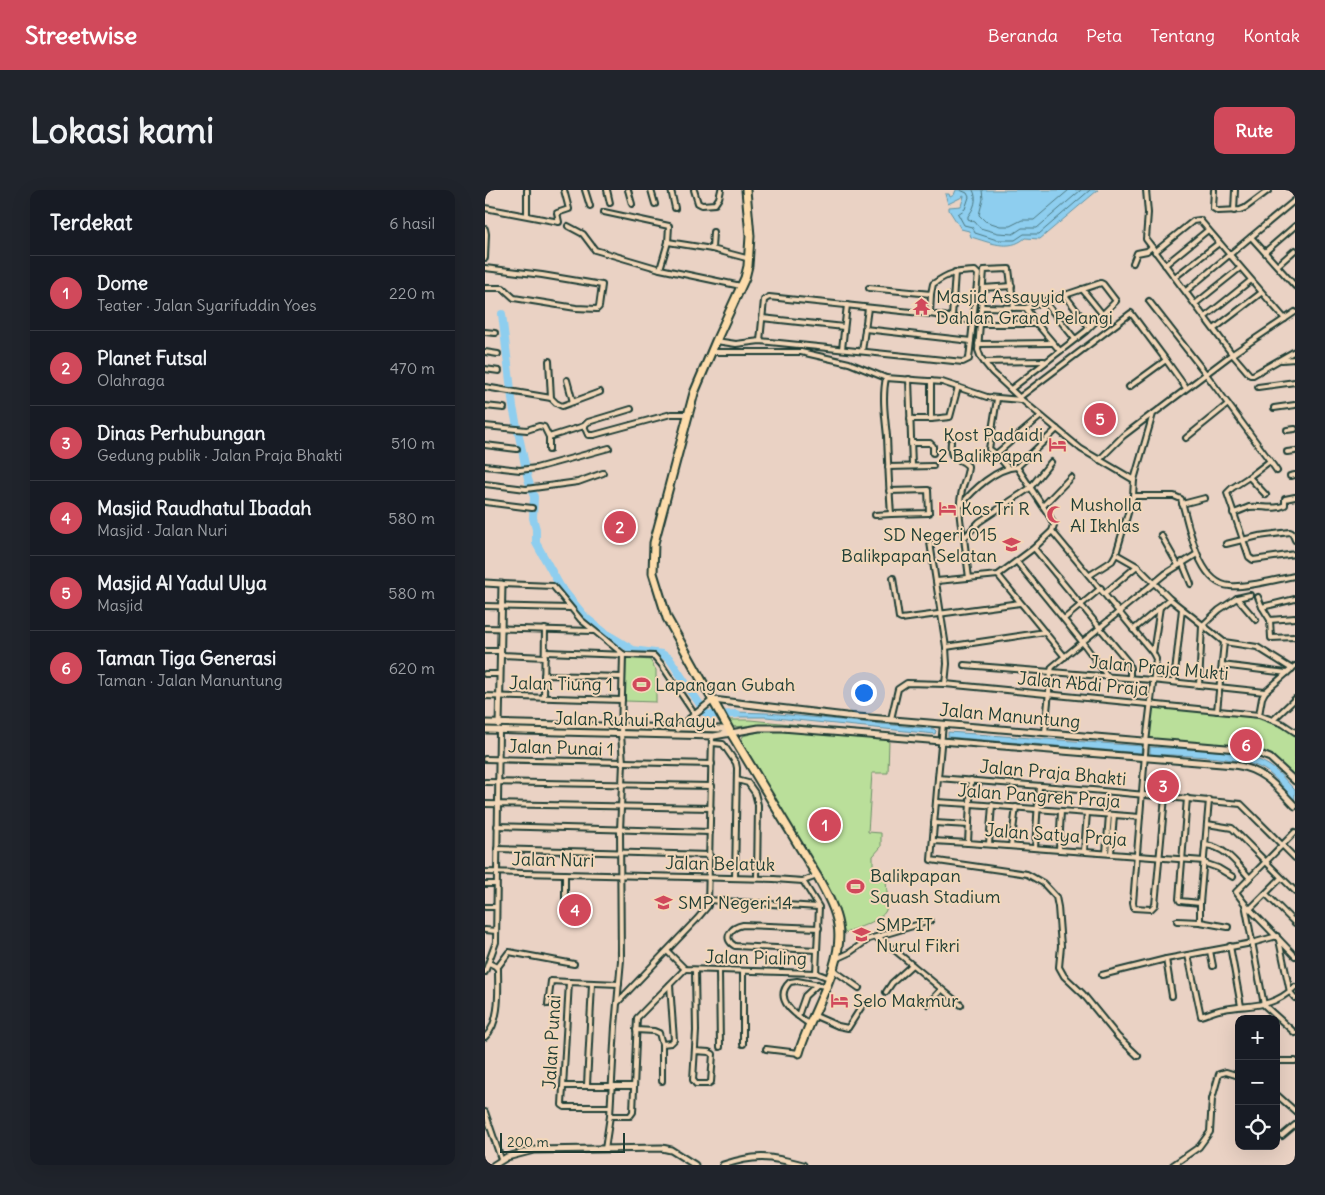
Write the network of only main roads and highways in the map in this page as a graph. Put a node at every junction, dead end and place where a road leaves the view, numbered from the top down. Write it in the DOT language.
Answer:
graph roads {
  1 [pos="747,190"];
  2 [pos="799,1053"];
  1 -- 2 [label="highway"];
}
